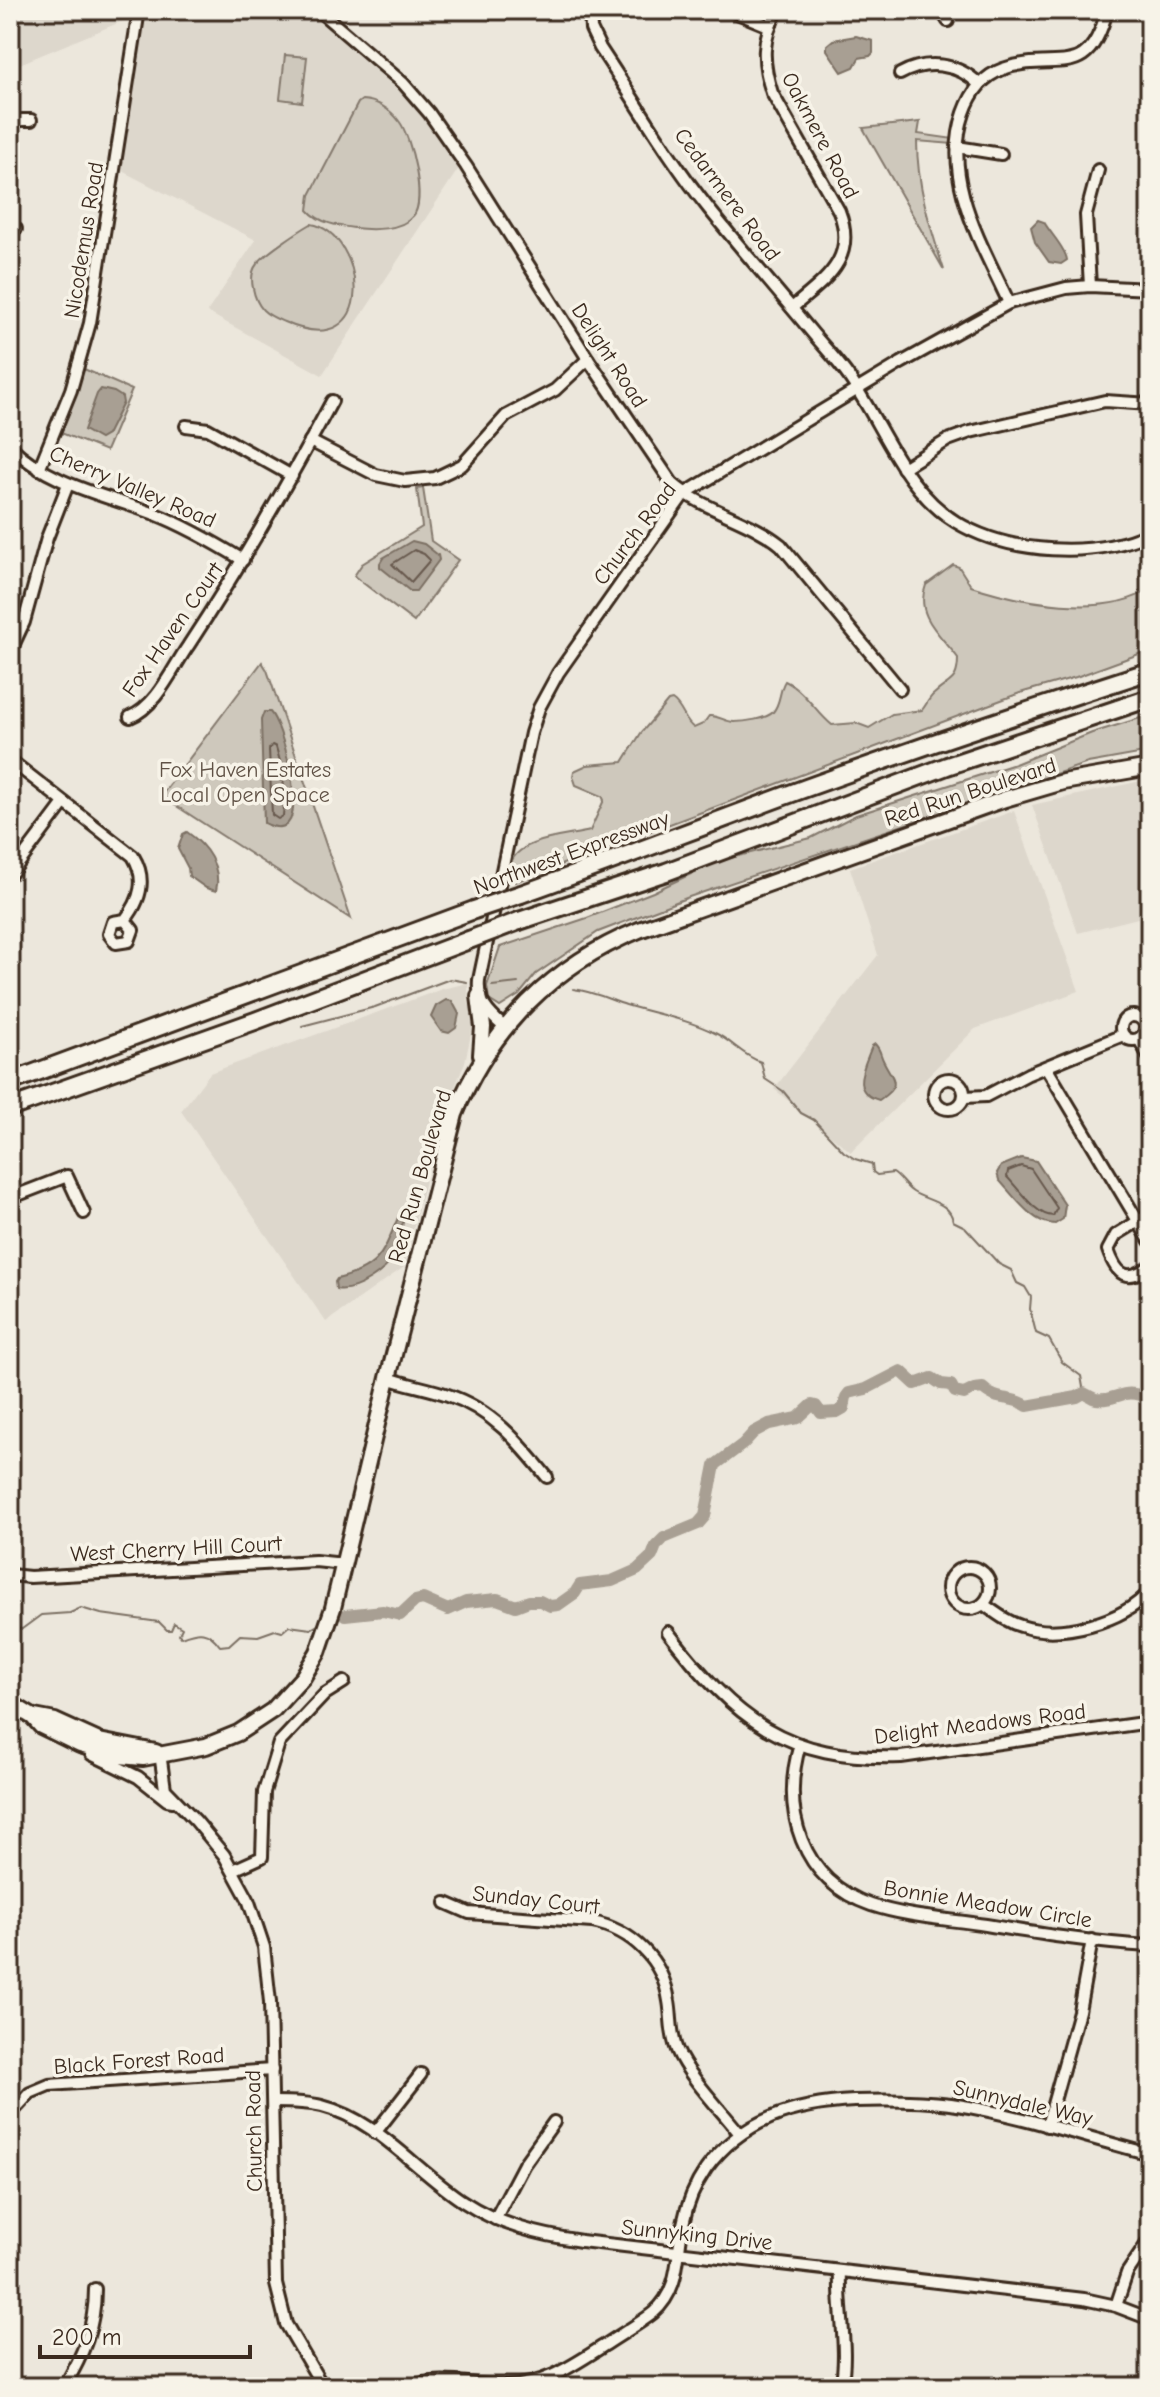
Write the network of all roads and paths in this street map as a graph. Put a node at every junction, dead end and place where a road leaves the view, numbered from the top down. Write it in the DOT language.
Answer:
graph roads {
  1 [pos="139,10"];
  2 [pos="318,10"];
  3 [pos="590,10"];
  4 [pos="730,10"];
  5 [pos="778,10"];
  6 [pos="941,10"];
  7 [pos="1107,10"];
  8 [pos="948,21"];
  9 [pos="769,26"];
  10 [pos="900,74"];
  11 [pos="979,84"];
  12 [pos="10,120"];
  13 [pos="31,120"];
  14 [pos="957,147"];
  15 [pos="1001,154"];
  16 [pos="1098,170"];
  17 [pos="1090,286"];
  18 [pos="1150,289"];
  19 [pos="1009,303"];
  20 [pos="792,308"];
  21 [pos="588,359"];
  22 [pos="857,390"];
  23 [pos="332,401"];
  24 [pos="1150,404"];
  25 [pos="186,426"];
  26 [pos="310,441"];
  27 [pos="10,446"];
  28 [pos="903,468"];
  29 [pos="39,469"];
  30 [pos="292,476"];
  31 [pos="68,484"];
  32 [pos="684,494"];
  33 [pos="1150,533"];
  34 [pos="243,560"];
  35 [pos="10,652"];
  36 [pos="1150,671"];
  37 [pos="900,689"];
  38 [pos="1150,698"];
  39 [pos="130,717"];
  40 [pos="10,760"];
  41 [pos="1150,767"];
  42 [pos="64,803"];
  43 [pos="12,869"];
  44 [pos="125,920"];
  45 [pos="479,996"];
  46 [pos="1147,1020"];
  47 [pos="504,1027"];
  48 [pos="1123,1035"];
  49 [pos="1139,1039"];
  50 [pos="181,1049"];
  51 [pos="1150,1059"];
  52 [pos="479,1063"];
  53 [pos="1046,1067"];
  54 [pos="10,1079"];
  55 [pos="964,1097"];
  56 [pos="10,1108"];
  57 [pos="10,1117"];
  58 [pos="10,1198"];
  59 [pos="84,1213"];
  60 [pos="1150,1214"];
  61 [pos="1138,1221"];
  62 [pos="1150,1241"];
  63 [pos="1150,1266"];
  64 [pos="388,1378"];
  65 [pos="547,1477"];
  66 [pos="344,1564"];
  67 [pos="10,1575"];
  68 [pos="1150,1591"];
  69 [pos="983,1604"];
  70 [pos="668,1632"];
  71 [pos="344,1682"];
  72 [pos="10,1703"];
  73 [pos="37,1721"];
  74 [pos="1150,1722"];
  75 [pos="800,1744"];
  76 [pos="160,1753"];
  77 [pos="175,1801"];
  78 [pos="233,1870"];
  79 [pos="446,1903"];
  80 [pos="1092,1940"];
  81 [pos="1150,1946"];
  82 [pos="272,2070"];
  83 [pos="421,2074"];
  84 [pos="273,2102"];
  85 [pos="16,2108"];
  86 [pos="554,2122"];
  87 [pos="1047,2126"];
  88 [pos="375,2133"];
  89 [pos="740,2134"];
  90 [pos="1150,2154"];
  91 [pos="495,2219"];
  92 [pos="1150,2239"];
  93 [pos="680,2252"];
  94 [pos="840,2271"];
  95 [pos="95,2289"];
  96 [pos="1116,2306"];
  97 [pos="1150,2319"];
  98 [pos="64,2387"];
  99 [pos="323,2387"];
  100 [pos="408,2387"];
  101 [pos="841,2387"];
  1 -- 29 [label="street, Nicodemus Road"];
  2 -- 21 [label="street, Delight Road"];
  3 -- 20 [label="street, Cedarmere Road"];
  4 -- 9 [label="street"];
  5 -- 9 [label="street, Oakmere Road"];
  6 -- 8 [label="street"];
  7 -- 11 [label="street"];
  9 -- 20 [label="street, Oakmere Road"];
  10 -- 11 [label="street"];
  11 -- 14 [label="street"];
  12 -- 13 [label="street"];
  14 -- 15 [label="street"];
  14 -- 19 [label="street"];
  16 -- 17 [label="street"];
  17 -- 18 [label="street, Church Road"];
  17 -- 19 [label="street, Church Road"];
  19 -- 22 [label="street, Church Road"];
  20 -- 22 [label="street, Cedarmere Road"];
  21 -- 26 [label="street"];
  21 -- 32 [label="street, Delight Road"];
  22 -- 28 [label="street, Cedarmere Road"];
  22 -- 32 [label="street, Church Road"];
  23 -- 26 [label="street, Fox Haven Court"];
  24 -- 28 [label="street"];
  25 -- 30 [label="street"];
  26 -- 30 [label="street, Fox Haven Court"];
  27 -- 29 [label="street, Cherry Valley Road"];
  28 -- 33 [label="street, Cedarmere Road"];
  29 -- 31 [label="street, Cherry Valley Road"];
  30 -- 34 [label="street, Fox Haven Court"];
  31 -- 34 [label="street, Cherry Valley Road"];
  31 -- 35 [label="street"];
  32 -- 37 [label="street, Delight Road"];
  32 -- 45 [label="street, Church Road"];
  34 -- 39 [label="street, Fox Haven Court"];
  36 -- 54 [label="highway, Northwest Expressway, bridge"];
  38 -- 50 [label="highway, bridge"];
  40 -- 42 [label="street"];
  41 -- 47 [label="main road, Red Run Boulevard"];
  42 -- 43 [label="street"];
  42 -- 44 [label="street"];
  45 -- 47 [label="street"];
  45 -- 52 [label="main road"];
  46 -- 48 [label="street"];
  46 -- 49 [label="street"];
  47 -- 52 [label="main road, Red Run Boulevard"];
  48 -- 49 [label="street"];
  48 -- 53 [label="street"];
  49 -- 51 [label="street"];
  50 -- 56 [label="highway"];
  50 -- 57 [label="highway"];
  52 -- 64 [label="main road, Red Run Boulevard"];
  53 -- 55 [label="street"];
  53 -- 61 [label="street"];
  58 -- 59 [label="street"];
  60 -- 61 [label="street"];
  61 -- 62 [label="street"];
  61 -- 63 [label="street"];
  64 -- 65 [label="street"];
  64 -- 66 [label="main road, Red Run Boulevard"];
  66 -- 67 [label="street, West Cherry Hill Court"];
  66 -- 76 [label="main road, Red Run Boulevard"];
  68 -- 69 [label="street"];
  69 -- 69 [label="street"];
  70 -- 75 [label="street, Delight Meadows Road"];
  71 -- 78 [label="street"];
  72 -- 73 [label="main road, Red Run Boulevard"];
  73 -- 76 [label="main road, Red Run Boulevard"];
  73 -- 77 [label="street"];
  74 -- 75 [label="street, Delight Meadows Road"];
  75 -- 80 [label="street, Bonnie Meadow Circle"];
  76 -- 77 [label="street, Church Road"];
  77 -- 78 [label="street, Church Road"];
  78 -- 82 [label="street, Church Road"];
  79 -- 89 [label="street, Sunday Court"];
  80 -- 81 [label="street, Bonnie Meadow Circle"];
  80 -- 87 [label="street"];
  82 -- 84 [label="street, Church Road"];
  82 -- 85 [label="street, Black Forest Road"];
  83 -- 88 [label="street"];
  84 -- 88 [label="street, Sunnyking Drive"];
  84 -- 99 [label="street, Church Road"];
  86 -- 91 [label="street"];
  87 -- 89 [label="street, Sunnydale Way"];
  87 -- 90 [label="street, Sunnydale Way"];
  88 -- 91 [label="street, Sunnyking Drive"];
  89 -- 93 [label="street, Sunnydale Way"];
  91 -- 93 [label="street, Sunnyking Drive"];
  92 -- 96 [label="street"];
  93 -- 94 [label="street, Sunnyking Drive"];
  93 -- 100 [label="street, Sunnydale Way"];
  94 -- 96 [label="street, Sunnyking Drive"];
  94 -- 101 [label="street"];
  95 -- 98 [label="street"];
  96 -- 97 [label="street, Sunnyking Drive"];
}
